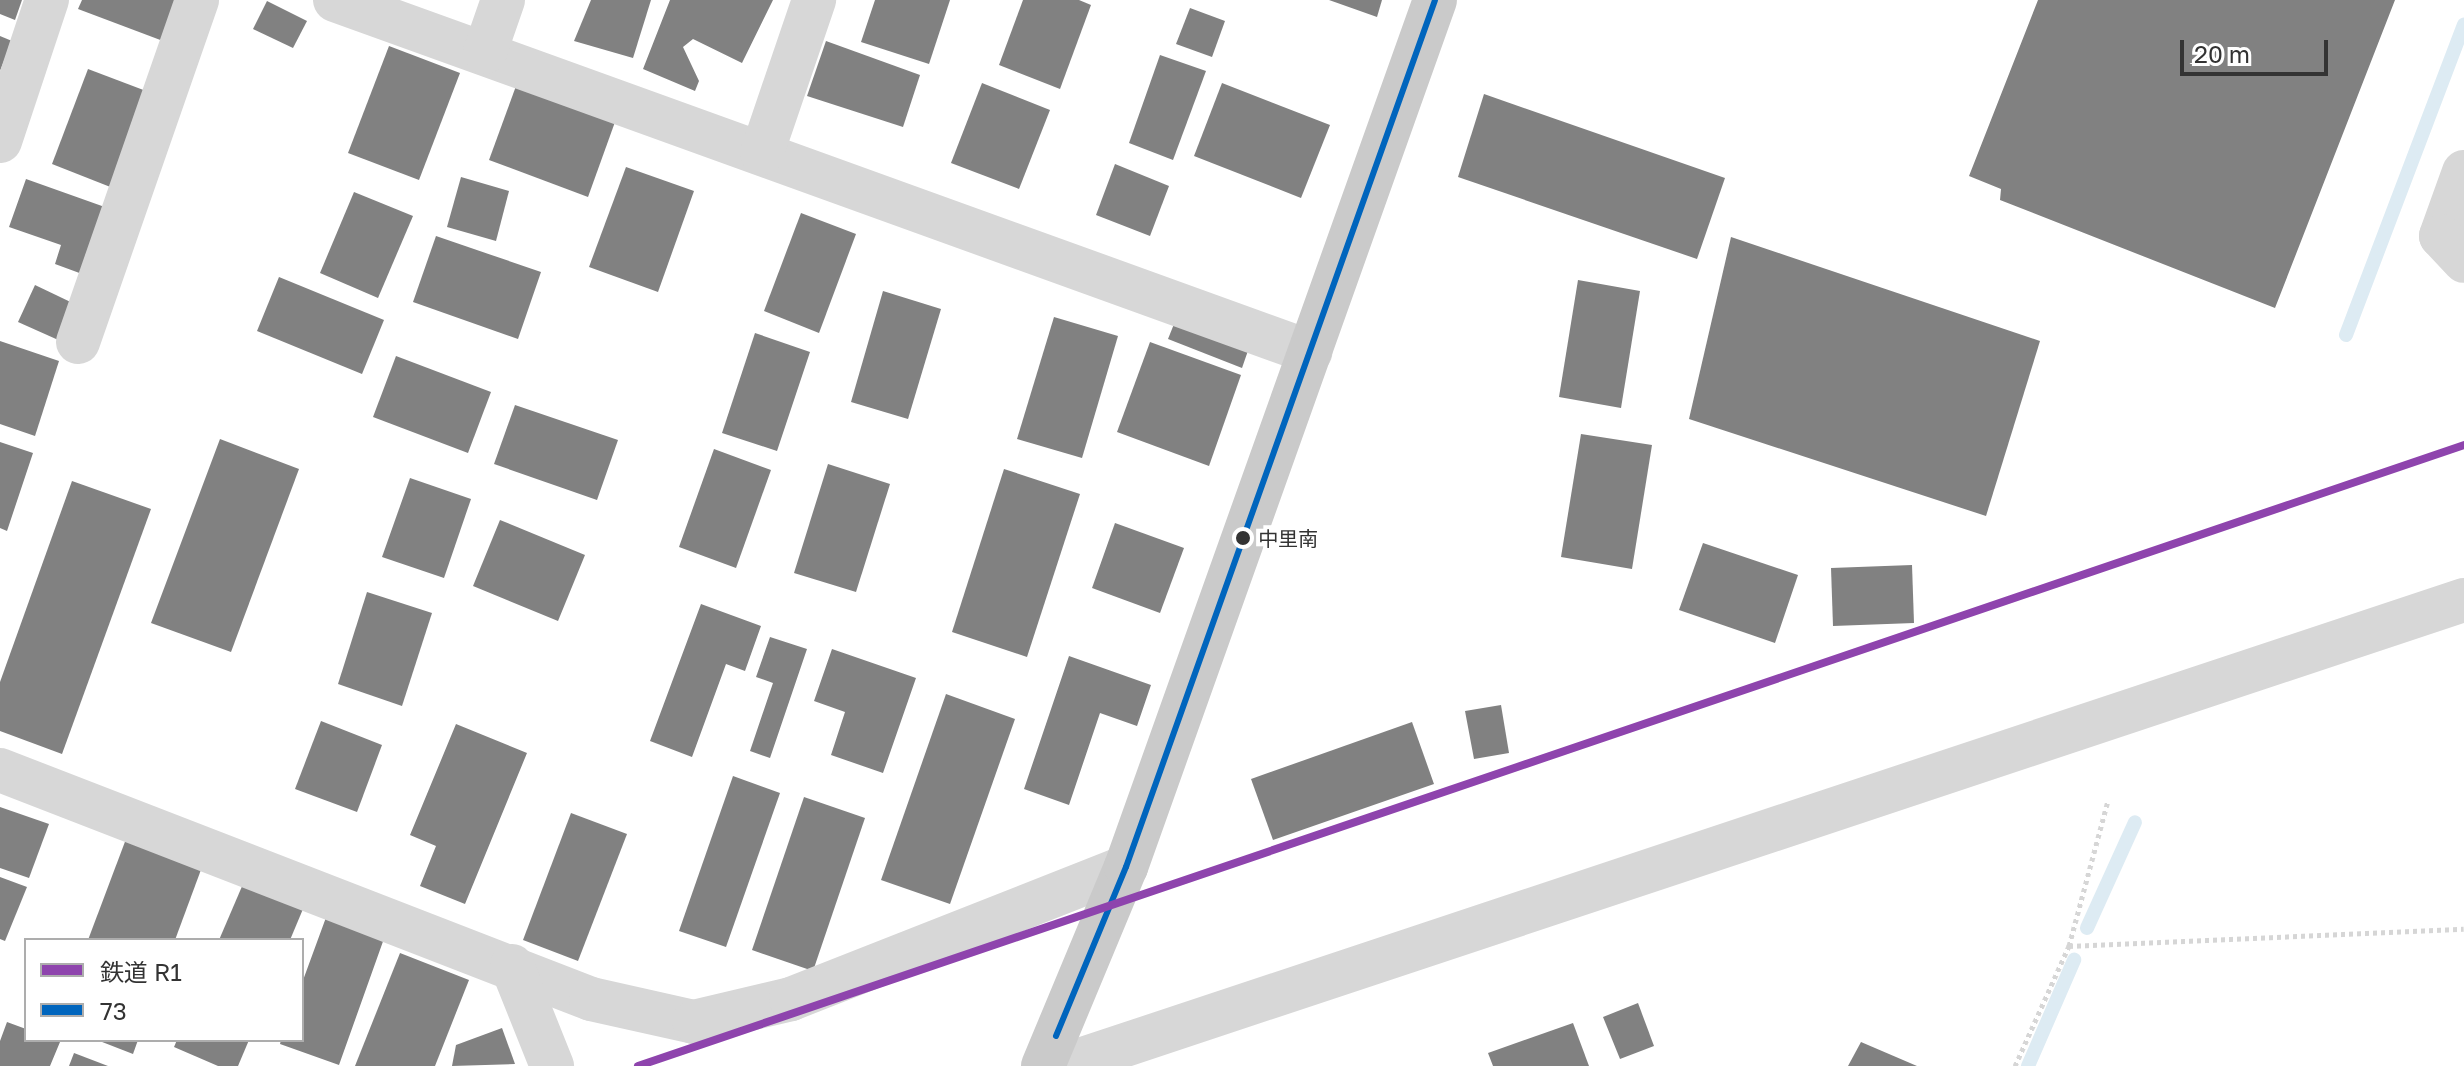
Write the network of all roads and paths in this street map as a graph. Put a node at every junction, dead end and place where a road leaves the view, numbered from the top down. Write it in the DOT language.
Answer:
graph roads {
  1 [pos="47,0"];
  2 [pos="197,0"];
  3 [pos="335,0"];
  4 [pos="503,0"];
  5 [pos="814,0"];
  6 [pos="1435,0"];
  7 [pos="485,52"];
  8 [pos="0,141"];
  9 [pos="762,153"];
  10 [pos="2464,172"];
  11 [pos="2464,261"];
  12 [pos="78,342"];
  13 [pos="1310,352"];
  14 [pos="2464,600"];
  15 [pos="0,770"];
  16 [pos="2108,800"];
  17 [pos="1126,867"];
  18 [pos="2464,929"];
  19 [pos="2069,946"];
  20 [pos="512,966"];
  21 [pos="552,1066"];
  22 [pos="1043,1066"];
  23 [pos="1062,1066"];
  24 [pos="2015,1066"];
  1 -- 8 [label="street"];
  2 -- 12 [label="street"];
  3 -- 7 [label="street"];
  4 -- 7 [label="street"];
  5 -- 9 [label="street"];
  6 -- 13 [label="main road"];
  7 -- 9 [label="street"];
  9 -- 13 [label="street"];
  10 -- 11 [label="street"];
  13 -- 17 [label="main road"];
  14 -- 23 [label="street"];
  15 -- 20 [label="street"];
  16 -- 19 [label="path"];
  17 -- 20 [label="street"];
  17 -- 22 [label="main road"];
  18 -- 19 [label="path"];
  19 -- 24 [label="path"];
  20 -- 21 [label="street"];
}
